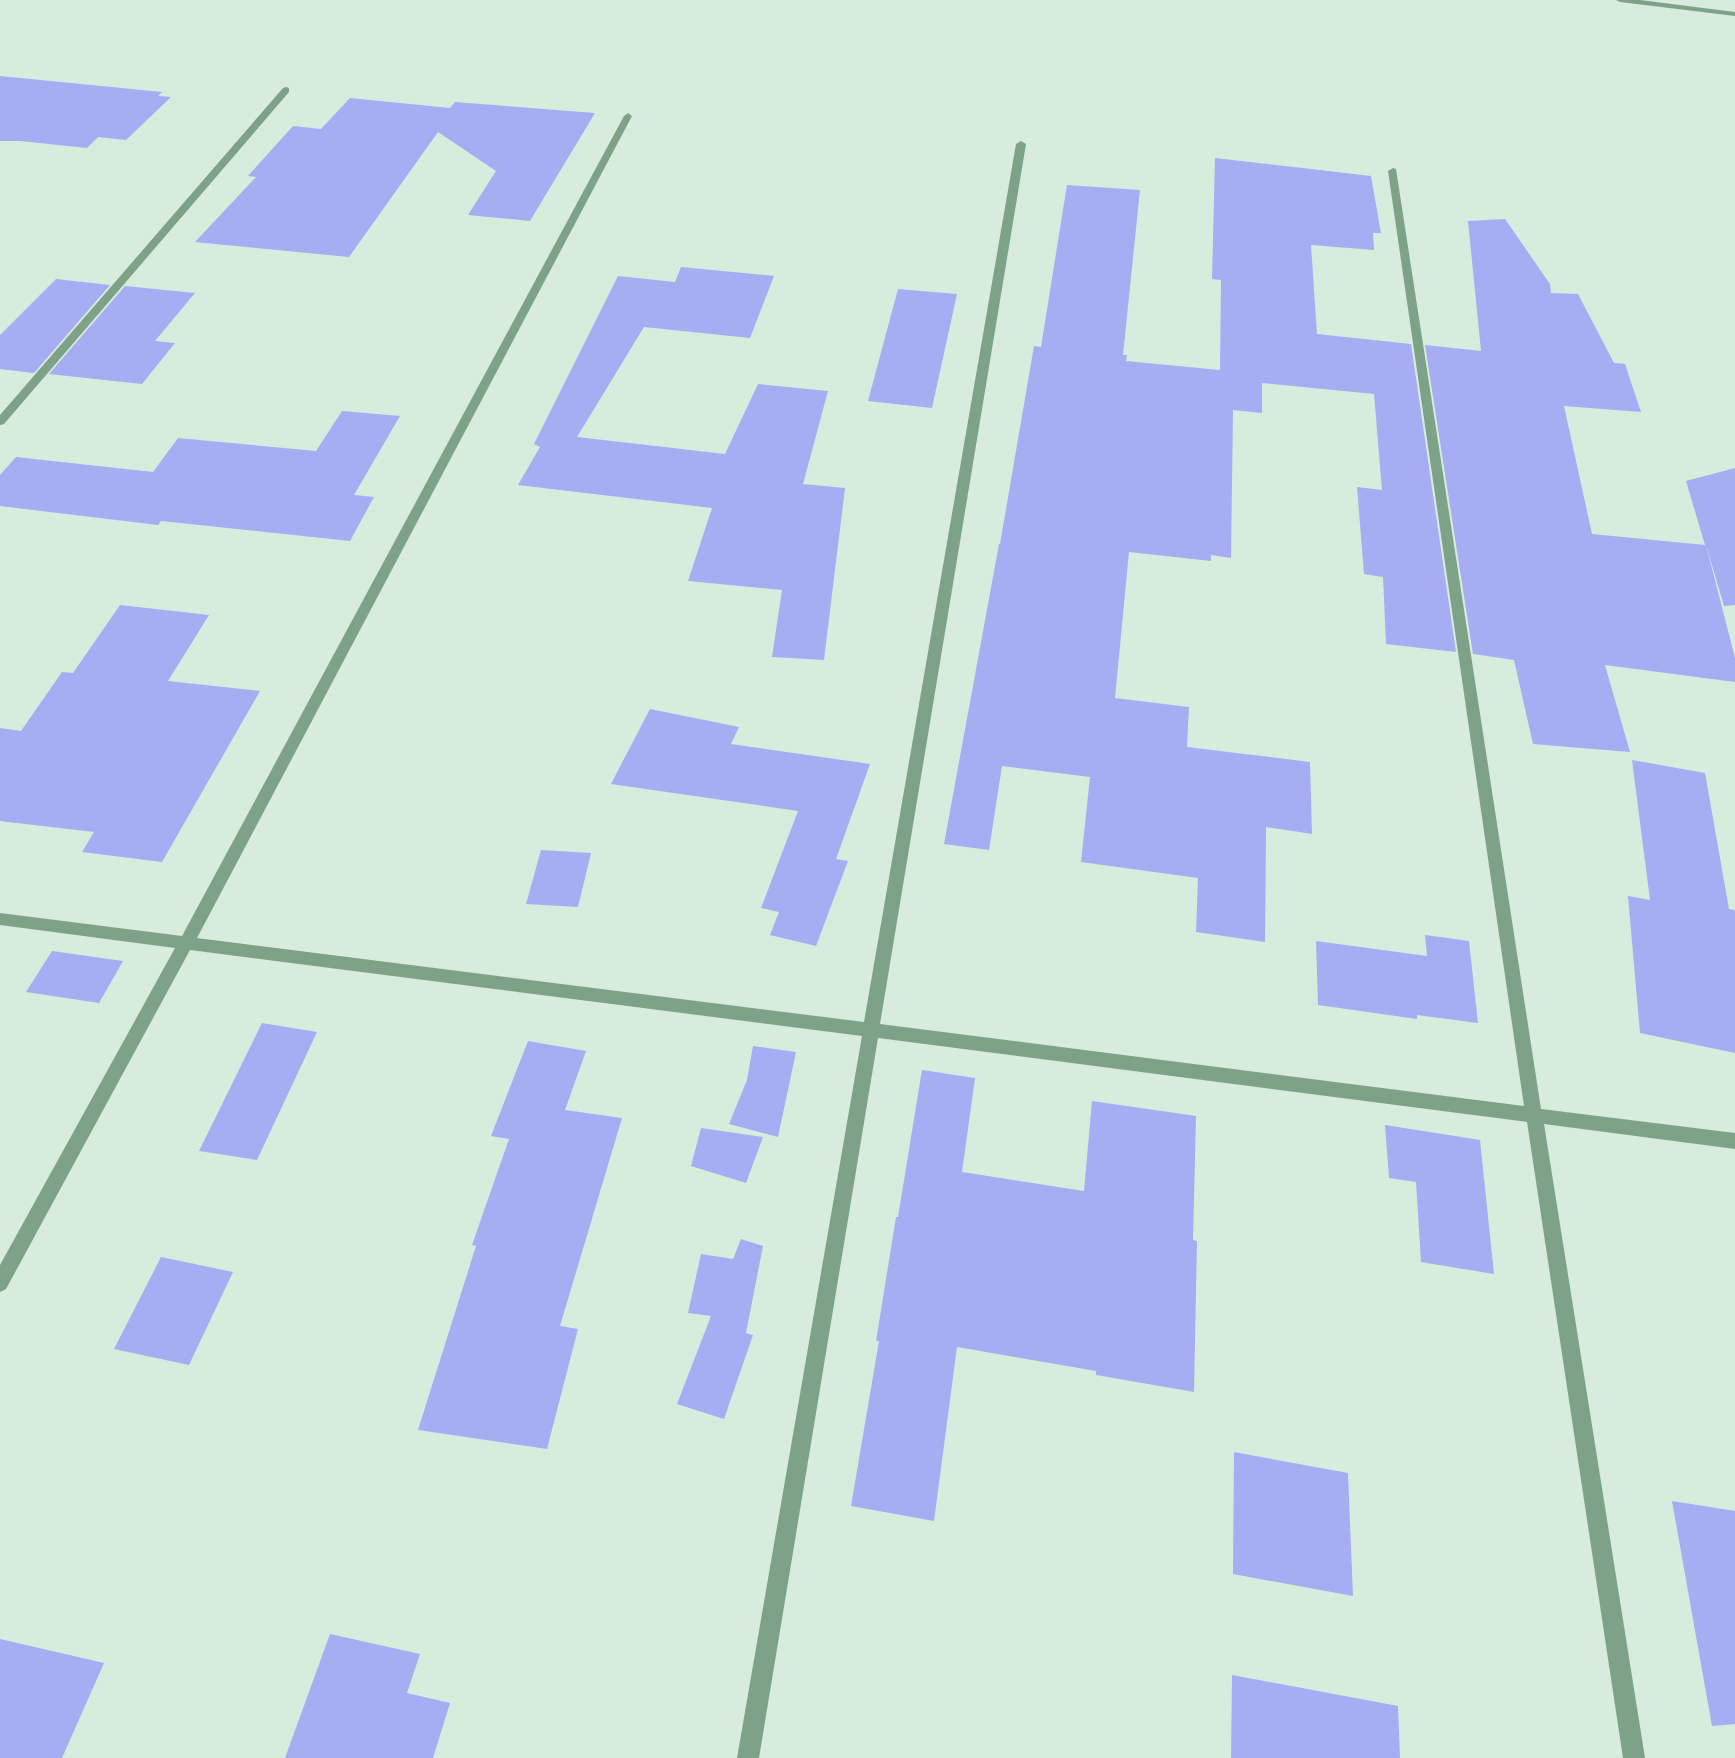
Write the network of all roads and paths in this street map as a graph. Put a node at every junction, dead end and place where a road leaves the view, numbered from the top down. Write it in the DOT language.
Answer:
graph roads {
  1 [pos="1620,0"];
  2 [pos="1665,3"];
  3 [pos="1735,14"];
  4 [pos="286,90"];
  5 [pos="628,116"];
  6 [pos="1021,144"];
  7 [pos="1392,171"];
  8 [pos="0,422"];
  9 [pos="0,919"];
  10 [pos="186,943"];
  11 [pos="871,1030"];
  12 [pos="1534,1116"];
  13 [pos="1735,1141"];
  14 [pos="0,1283"];
  15 [pos="748,1758"];
  16 [pos="1634,1758"];
  1 -- 2 [label="street"];
  2 -- 3 [label="street"];
  4 -- 8 [label="street"];
  5 -- 10 [label="street"];
  6 -- 11 [label="street"];
  7 -- 12 [label="street"];
  9 -- 10 [label="street"];
  10 -- 11 [label="street"];
  10 -- 14 [label="street"];
  11 -- 12 [label="street"];
  11 -- 15 [label="street"];
  12 -- 13 [label="street"];
  12 -- 16 [label="street"];
}
